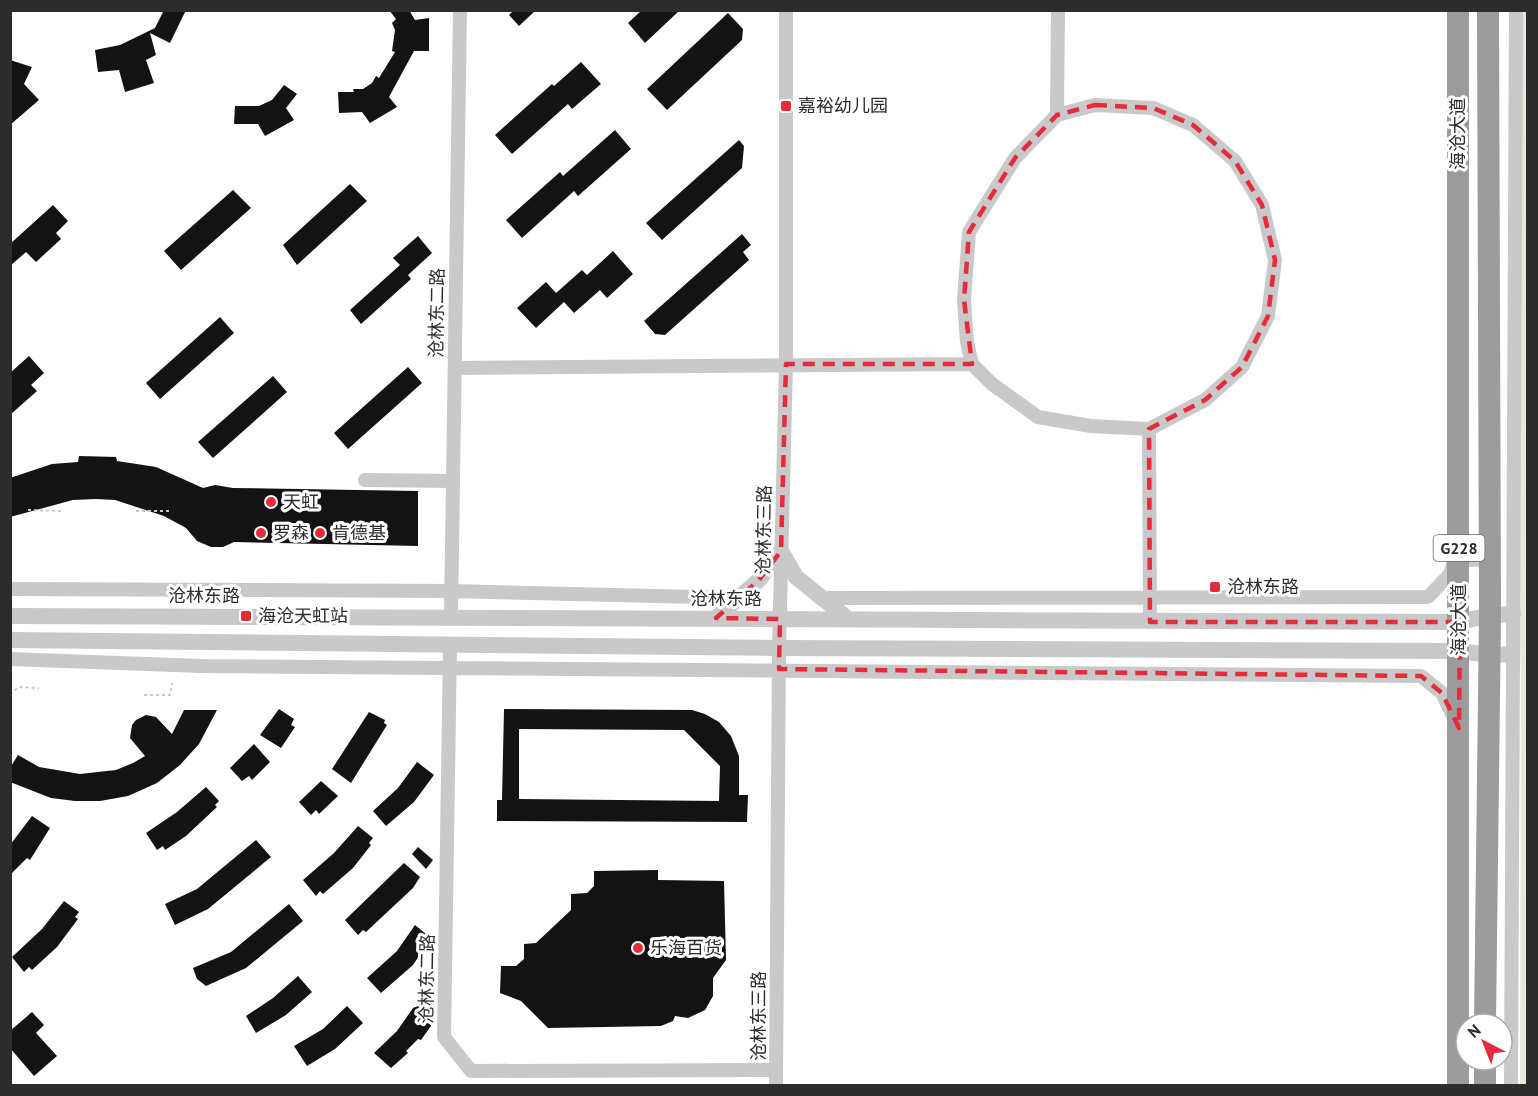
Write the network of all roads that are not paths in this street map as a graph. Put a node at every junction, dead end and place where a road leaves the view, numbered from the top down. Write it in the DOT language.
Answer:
graph roads {
  1 [pos="460,10"];
  2 [pos="786,10"];
  3 [pos="1058,10"];
  4 [pos="1458,10"];
  5 [pos="1488,10"];
  6 [pos="1516,10"];
  7 [pos="1057,115"];
  8 [pos="786,364"];
  9 [pos="972,364"];
  10 [pos="454,368"];
  11 [pos="1149,429"];
  12 [pos="365,480"];
  13 [pos="453,481"];
  14 [pos="1490,545"];
  15 [pos="1459,547"];
  16 [pos="781,550"];
  17 [pos="10,589"];
  18 [pos="451,591"];
  19 [pos="1150,597"];
  20 [pos="740,598"];
  21 [pos="820,598"];
  22 [pos="1513,614"];
  23 [pos="1490,615"];
  24 [pos="10,616"];
  25 [pos="450,616"];
  26 [pos="716,618"];
  27 [pos="847,618"];
  28 [pos="780,619"];
  29 [pos="1150,622"];
  30 [pos="1460,622"];
  31 [pos="10,640"];
  32 [pos="450,646"];
  33 [pos="779,648"];
  34 [pos="1459,651"];
  35 [pos="1501,655"];
  36 [pos="10,659"];
  37 [pos="449,668"];
  38 [pos="779,669"];
  39 [pos="1489,727"];
  40 [pos="1459,728"];
  41 [pos="1485,1012"];
  42 [pos="776,1070"];
  43 [pos="776,1086"];
  44 [pos="1458,1086"];
  45 [pos="1511,1086"];
  1 -- 10 [label="street, 沧林东二路"];
  2 -- 8 [label="street, 沧林东三路"];
  3 -- 7 [label="street"];
  4 -- 15 [label="highway, 海沧大道 / G228"];
  5 -- 14 [label="highway, 海沧大道 / G228"];
  6 -- 22 [label="street"];
  7 -- 9 [label="street"];
  7 -- 11 [label="street"];
  8 -- 9 [label="street"];
  8 -- 10 [label="street"];
  8 -- 16 [label="street, 沧林东三路"];
  9 -- 11 [label="street"];
  10 -- 13 [label="street, 沧林东二路"];
  11 -- 19 [label="street"];
  12 -- 13 [label="street"];
  13 -- 18 [label="street, 沧林东二路"];
  14 -- 15 [label="street"];
  14 -- 23 [label="highway, 海沧大道 / G228"];
  15 -- 19 [label="street"];
  15 -- 30 [label="highway, 海沧大道 / G228"];
  16 -- 20 [label="street"];
  16 -- 21 [label="street"];
  16 -- 28 [label="street, 沧林东三路"];
  17 -- 18 [label="street"];
  18 -- 20 [label="street"];
  18 -- 25 [label="street, 沧林东二路"];
  19 -- 21 [label="street"];
  19 -- 29 [label="street"];
  20 -- 26 [label="street"];
  21 -- 27 [label="street"];
  22 -- 23 [label="street, 沧林东路"];
  22 -- 35 [label="street"];
  23 -- 30 [label="street, 沧林东路"];
  23 -- 35 [label="highway, 海沧大道 / G228"];
  24 -- 25 [label="street, 沧林东路"];
  25 -- 26 [label="street, 沧林东路"];
  26 -- 28 [label="street, 沧林东路"];
  27 -- 28 [label="street, 沧林东路"];
  27 -- 29 [label="street, 沧林东路"];
  28 -- 33 [label="street, 沧林东三路"];
  29 -- 30 [label="street, 沧林东路"];
  30 -- 34 [label="highway, 海沧大道 / G228"];
  31 -- 32 [label="street"];
  32 -- 33 [label="street"];
  32 -- 37 [label="street, 沧林东二路"];
  33 -- 34 [label="street"];
  33 -- 38 [label="street, 沧林东三路"];
  34 -- 35 [label="street"];
  34 -- 40 [label="highway, 海沧大道 / G228"];
  35 -- 39 [label="highway, 海沧大道 / G228"];
  35 -- 45 [label="street"];
  36 -- 37 [label="street"];
  37 -- 38 [label="street"];
  37 -- 42 [label="street, 沧林东二路"];
  38 -- 40 [label="street"];
  38 -- 42 [label="street, 沧林东三路"];
  39 -- 40 [label="highway"];
  39 -- 41 [label="highway, 海沧大道 / G228"];
  40 -- 44 [label="highway, 海沧大道 / G228"];
  42 -- 43 [label="street, 沧林东三路"];
}
